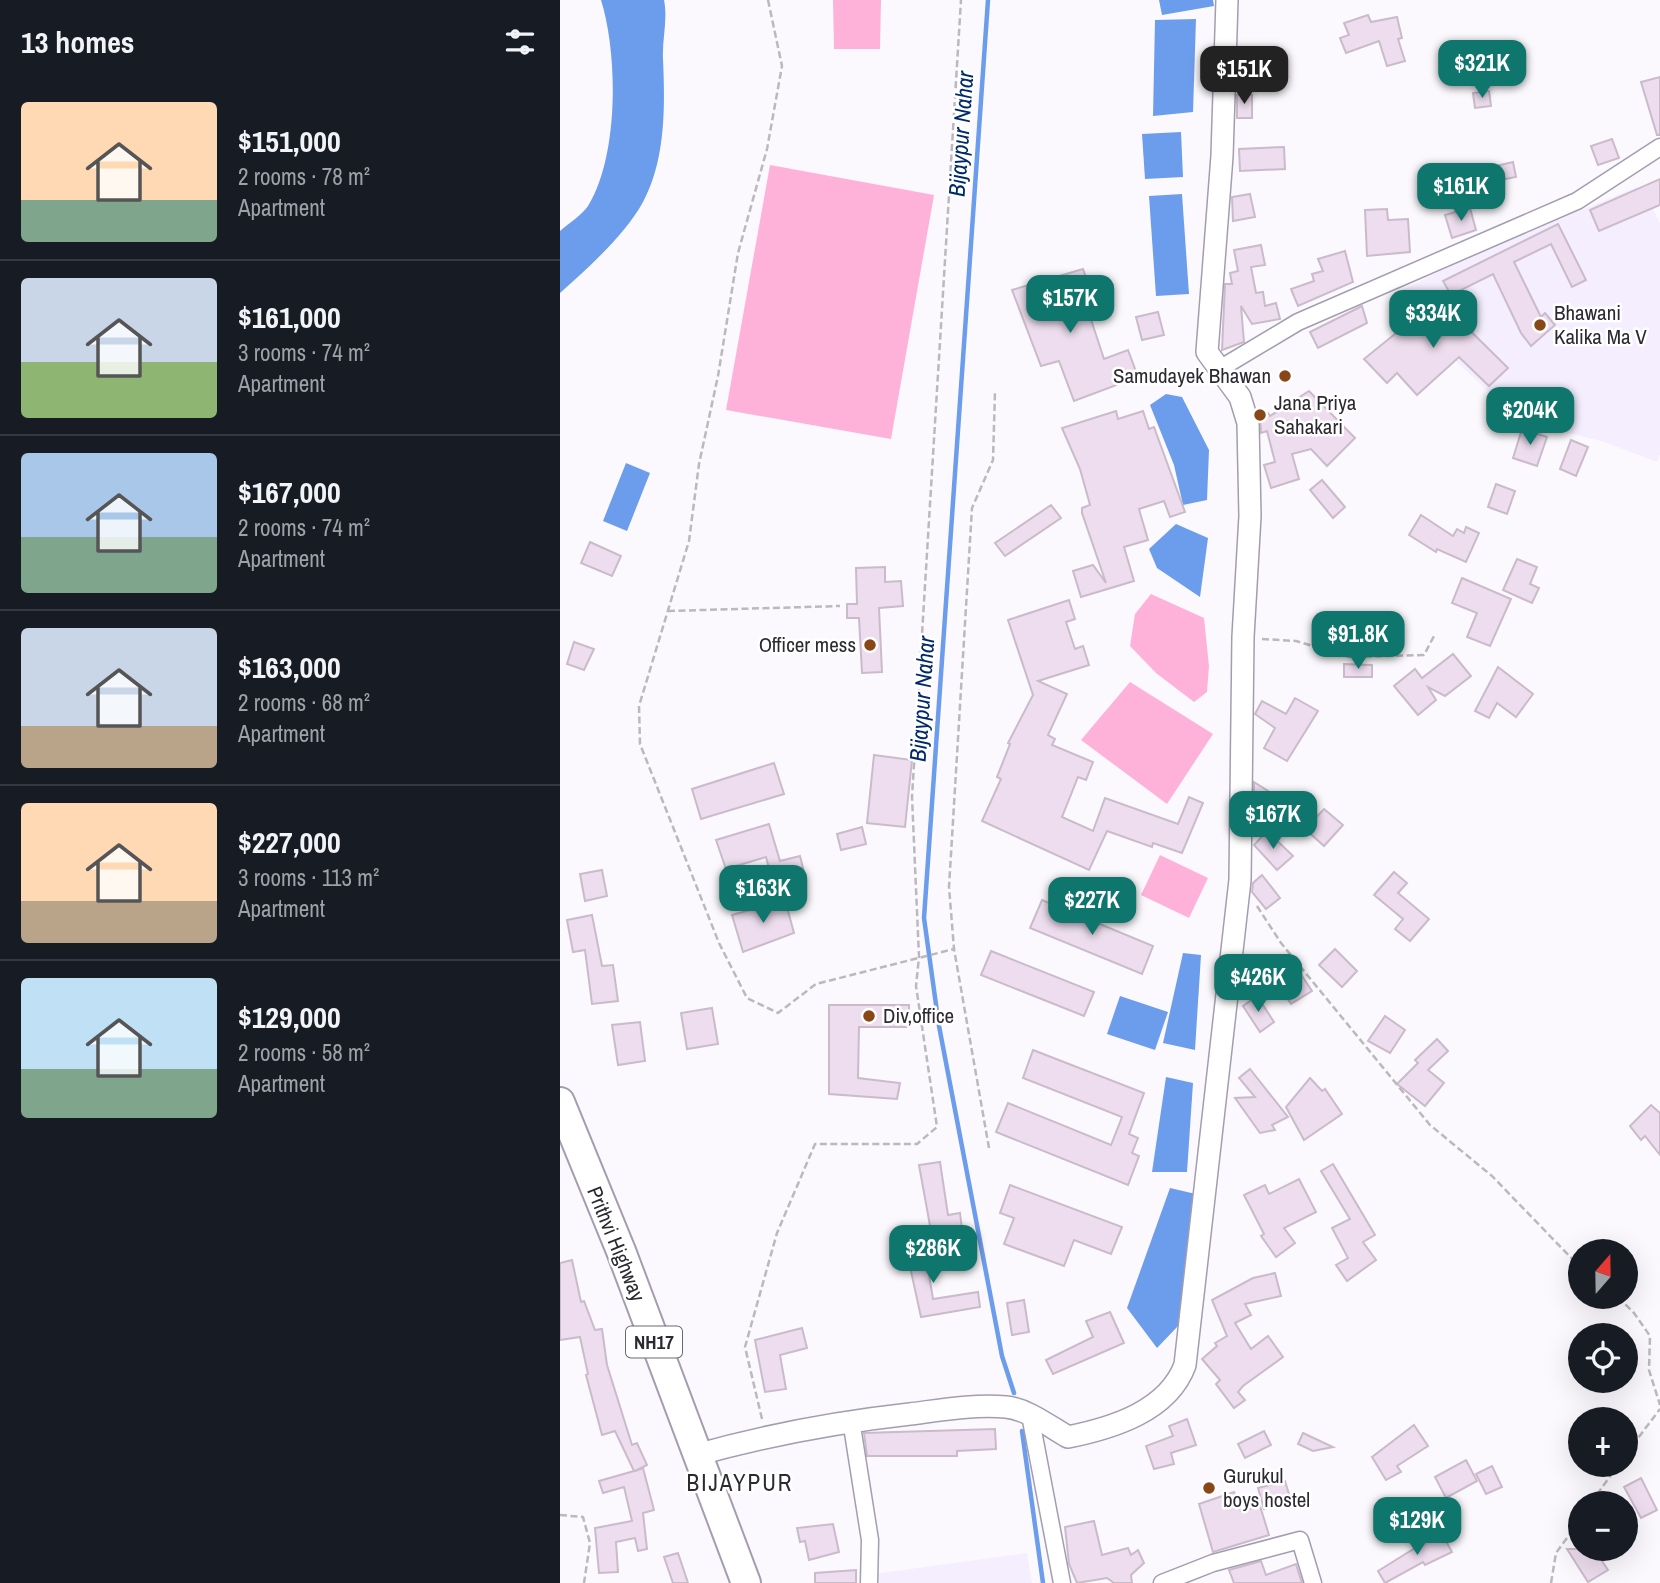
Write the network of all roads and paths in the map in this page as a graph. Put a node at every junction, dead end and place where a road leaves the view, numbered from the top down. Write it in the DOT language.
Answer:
graph roads {
  1 [pos="768,0"];
  2 [pos="961,0"];
  3 [pos="1227,0"];
  4 [pos="1660,147"];
  5 [pos="1221,368"];
  6 [pos="995,391"];
  7 [pos="840,606"];
  8 [pos="668,611"];
  9 [pos="1434,636"];
  10 [pos="1243,638"];
  11 [pos="1240,880"];
  12 [pos="954,949"];
  13 [pos="919,957"];
  14 [pos="560,1102"];
  15 [pos="989,1148"];
  16 [pos="1568,1255"];
  17 [pos="1631,1309"];
  18 [pos="1660,1407"];
  19 [pos="1030,1415"];
  20 [pos="772,1417"];
  21 [pos="851,1420"];
  22 [pos="1638,1437"];
  23 [pos="696,1455"];
  24 [pos="560,1515"];
  25 [pos="1568,1536"];
  26 [pos="584,1583"];
  27 [pos="746,1583"];
  28 [pos="869,1583"];
  29 [pos="1062,1583"];
  30 [pos="1162,1583"];
  31 [pos="1313,1583"];
  32 [pos="1551,1583"];
  1 -- 8 [label="path"];
  2 -- 13 [label="path"];
  3 -- 5 [label="main road"];
  4 -- 5 [label="street"];
  5 -- 10 [label="main road"];
  6 -- 12 [label="path"];
  7 -- 8 [label="path"];
  8 -- 13 [label="path"];
  9 -- 10 [label="path"];
  10 -- 11 [label="main road"];
  11 -- 16 [label="path"];
  11 -- 19 [label="main road"];
  12 -- 13 [label="path"];
  12 -- 15 [label="path"];
  13 -- 20 [label="path"];
  14 -- 23 [label="highway, Prithvi Highway / NH17"];
  17 -- 18 [label="path"];
  18 -- 22 [label="path"];
  19 -- 21 [label="main road"];
  19 -- 29 [label="street"];
  21 -- 23 [label="main road"];
  21 -- 28 [label="street"];
  23 -- 27 [label="highway, Prithvi Highway / NH17"];
  24 -- 26 [label="path"];
  25 -- 32 [label="path"];
  30 -- 31 [label="street"];
}
